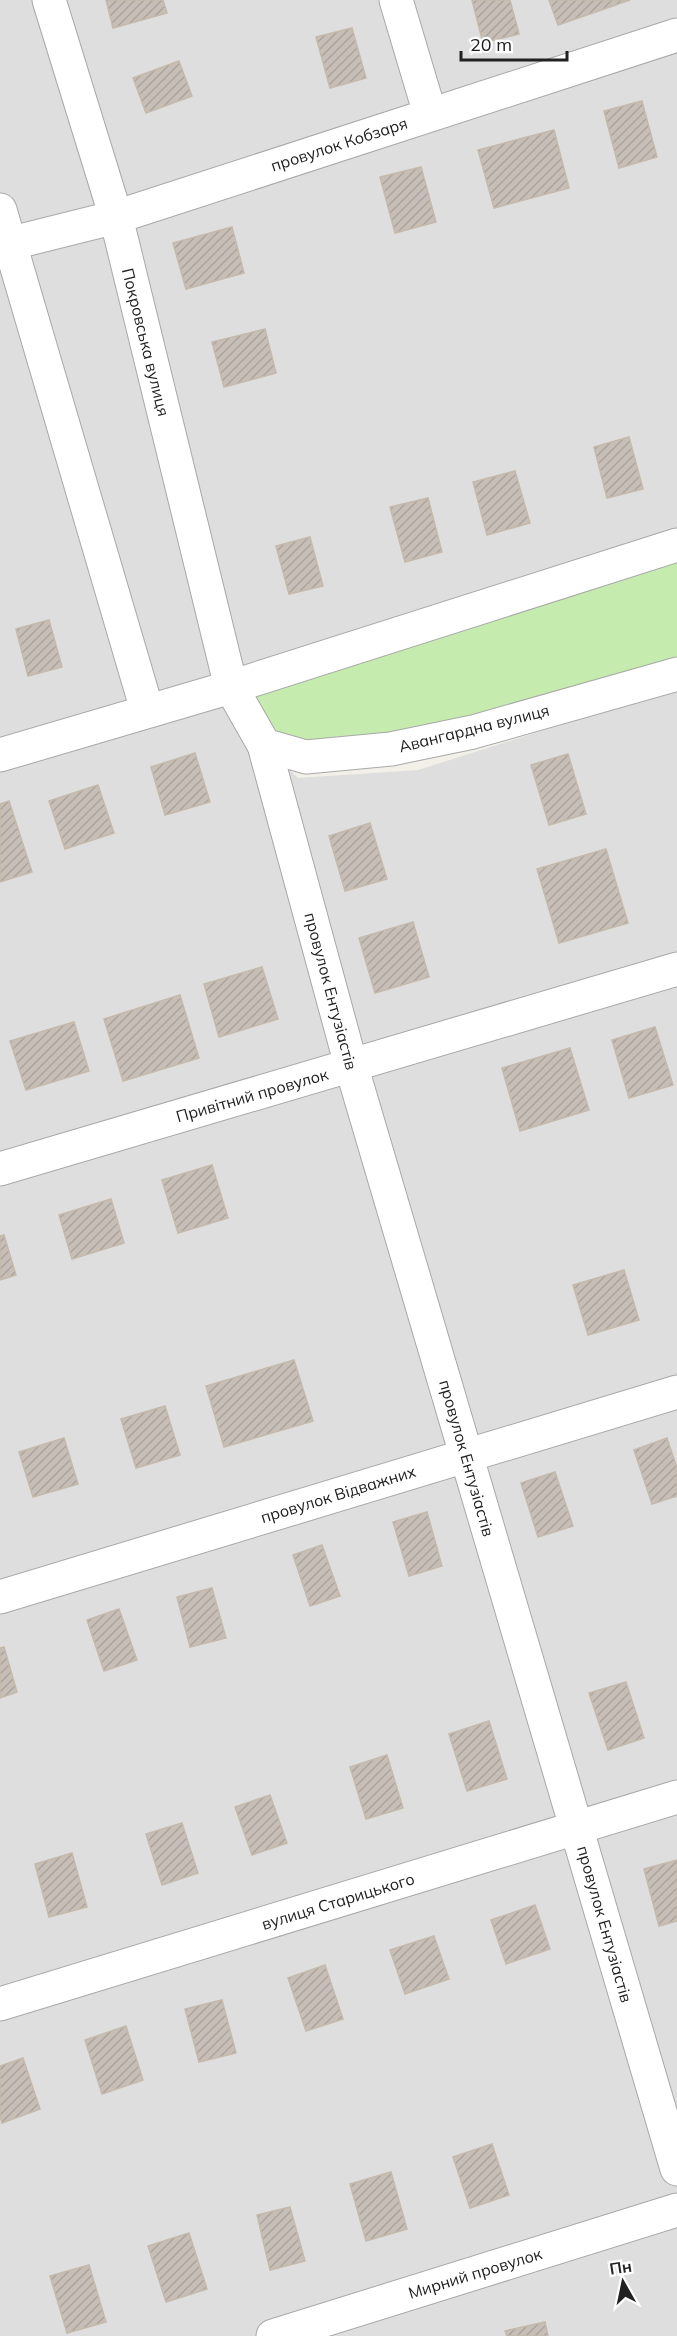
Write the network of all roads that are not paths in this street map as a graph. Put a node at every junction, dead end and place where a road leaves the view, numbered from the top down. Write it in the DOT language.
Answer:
graph roads {
  1 [pos="49,0"];
  2 [pos="396,0"];
  3 [pos="677,35"];
  4 [pos="430,114"];
  5 [pos="0,210"];
  6 [pos="116,217"];
  7 [pos="5,244"];
  8 [pos="677,545"];
  9 [pos="677,674"];
  10 [pos="231,687"];
  11 [pos="147,711"];
  12 [pos="264,745"];
  13 [pos="0,754"];
  14 [pos="677,969"];
  15 [pos="351,1065"];
  16 [pos="0,1169"];
  17 [pos="677,1392"];
  18 [pos="467,1456"];
  19 [pos="0,1597"];
  20 [pos="677,1797"];
  21 [pos="577,1828"];
  22 [pos="0,2004"];
  23 [pos="677,2169"];
  24 [pos="677,2210"];
  25 [pos="273,2336"];
  1 -- 6 [label="street, Покровська вулиця"];
  2 -- 4 [label="street"];
  3 -- 4 [label="street, провулок Кобзаря"];
  4 -- 6 [label="street, провулок Кобзаря"];
  5 -- 7 [label="street"];
  6 -- 7 [label="street, провулок Кобзаря"];
  6 -- 10 [label="street, Покровська вулиця"];
  7 -- 11 [label="street"];
  8 -- 10 [label="street"];
  9 -- 12 [label="street, Авангардна вулиця"];
  10 -- 11 [label="street"];
  10 -- 12 [label="street"];
  11 -- 13 [label="street"];
  12 -- 15 [label="street, провулок Ентузіастів"];
  14 -- 15 [label="street, Привітний провулок"];
  15 -- 16 [label="street, Привітний провулок"];
  15 -- 18 [label="street, провулок Ентузіастів"];
  17 -- 18 [label="street, провулок Відважних"];
  18 -- 19 [label="street, провулок Відважних"];
  18 -- 21 [label="street, провулок Ентузіастів"];
  20 -- 21 [label="street, вулиця Старицького"];
  21 -- 22 [label="street, вулиця Старицького"];
  21 -- 23 [label="street, провулок Ентузіастів"];
  24 -- 25 [label="street, Мирний провулок"];
}
